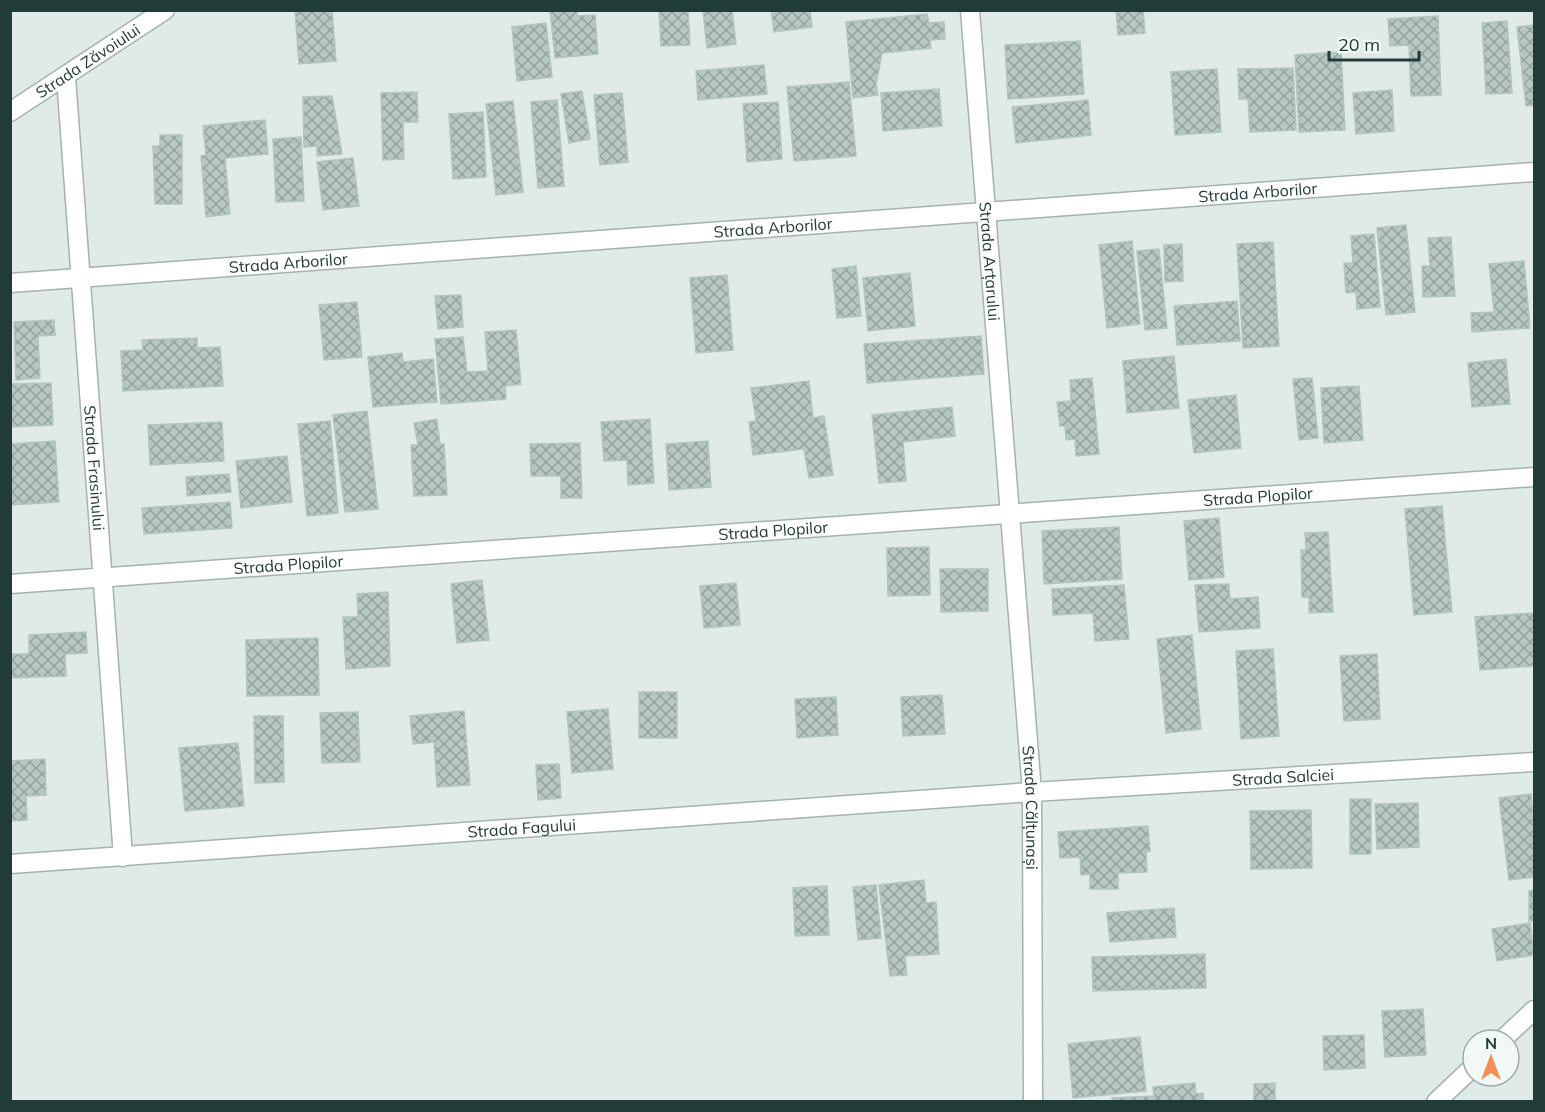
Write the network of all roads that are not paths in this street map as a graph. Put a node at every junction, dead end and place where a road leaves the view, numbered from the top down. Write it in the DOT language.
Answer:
graph roads {
  1 [pos="165,10"];
  2 [pos="970,10"];
  3 [pos="66,77"];
  4 [pos="10,112"];
  5 [pos="1534,172"];
  6 [pos="985,211"];
  7 [pos="82,278"];
  8 [pos="10,283"];
  9 [pos="1534,477"];
  10 [pos="1008,513"];
  11 [pos="101,577"];
  12 [pos="10,584"];
  13 [pos="1534,762"];
  14 [pos="1032,792"];
  15 [pos="123,857"];
  16 [pos="10,864"];
  17 [pos="1534,1011"];
  18 [pos="1515,1028"];
  19 [pos="1461,1078"];
  20 [pos="1033,1101"];
  21 [pos="1436,1101"];
  1 -- 3 [label="street, Strada Zăvoiului"];
  2 -- 6 [label="street, Strada Arțarului"];
  3 -- 4 [label="street, Strada Zăvoiului"];
  3 -- 7 [label="street, Strada Frasinului"];
  5 -- 6 [label="street, Strada Arborilor"];
  6 -- 7 [label="street, Strada Arborilor"];
  6 -- 10 [label="street, Strada Arțarului"];
  7 -- 8 [label="street, Strada Arborilor"];
  7 -- 11 [label="street, Strada Frasinului"];
  9 -- 10 [label="street, Strada Plopilor"];
  10 -- 11 [label="street, Strada Plopilor"];
  10 -- 14 [label="street, Strada Călțunași"];
  11 -- 12 [label="street, Strada Plopilor"];
  11 -- 15 [label="street, Strada Frasinului"];
  13 -- 14 [label="street, Strada Salciei"];
  14 -- 15 [label="street, Strada Fagului"];
  14 -- 20 [label="street, Strada Călțunași"];
  15 -- 16 [label="street, Strada Fagului"];
  17 -- 18 [label="street"];
  19 -- 21 [label="street"];
}
